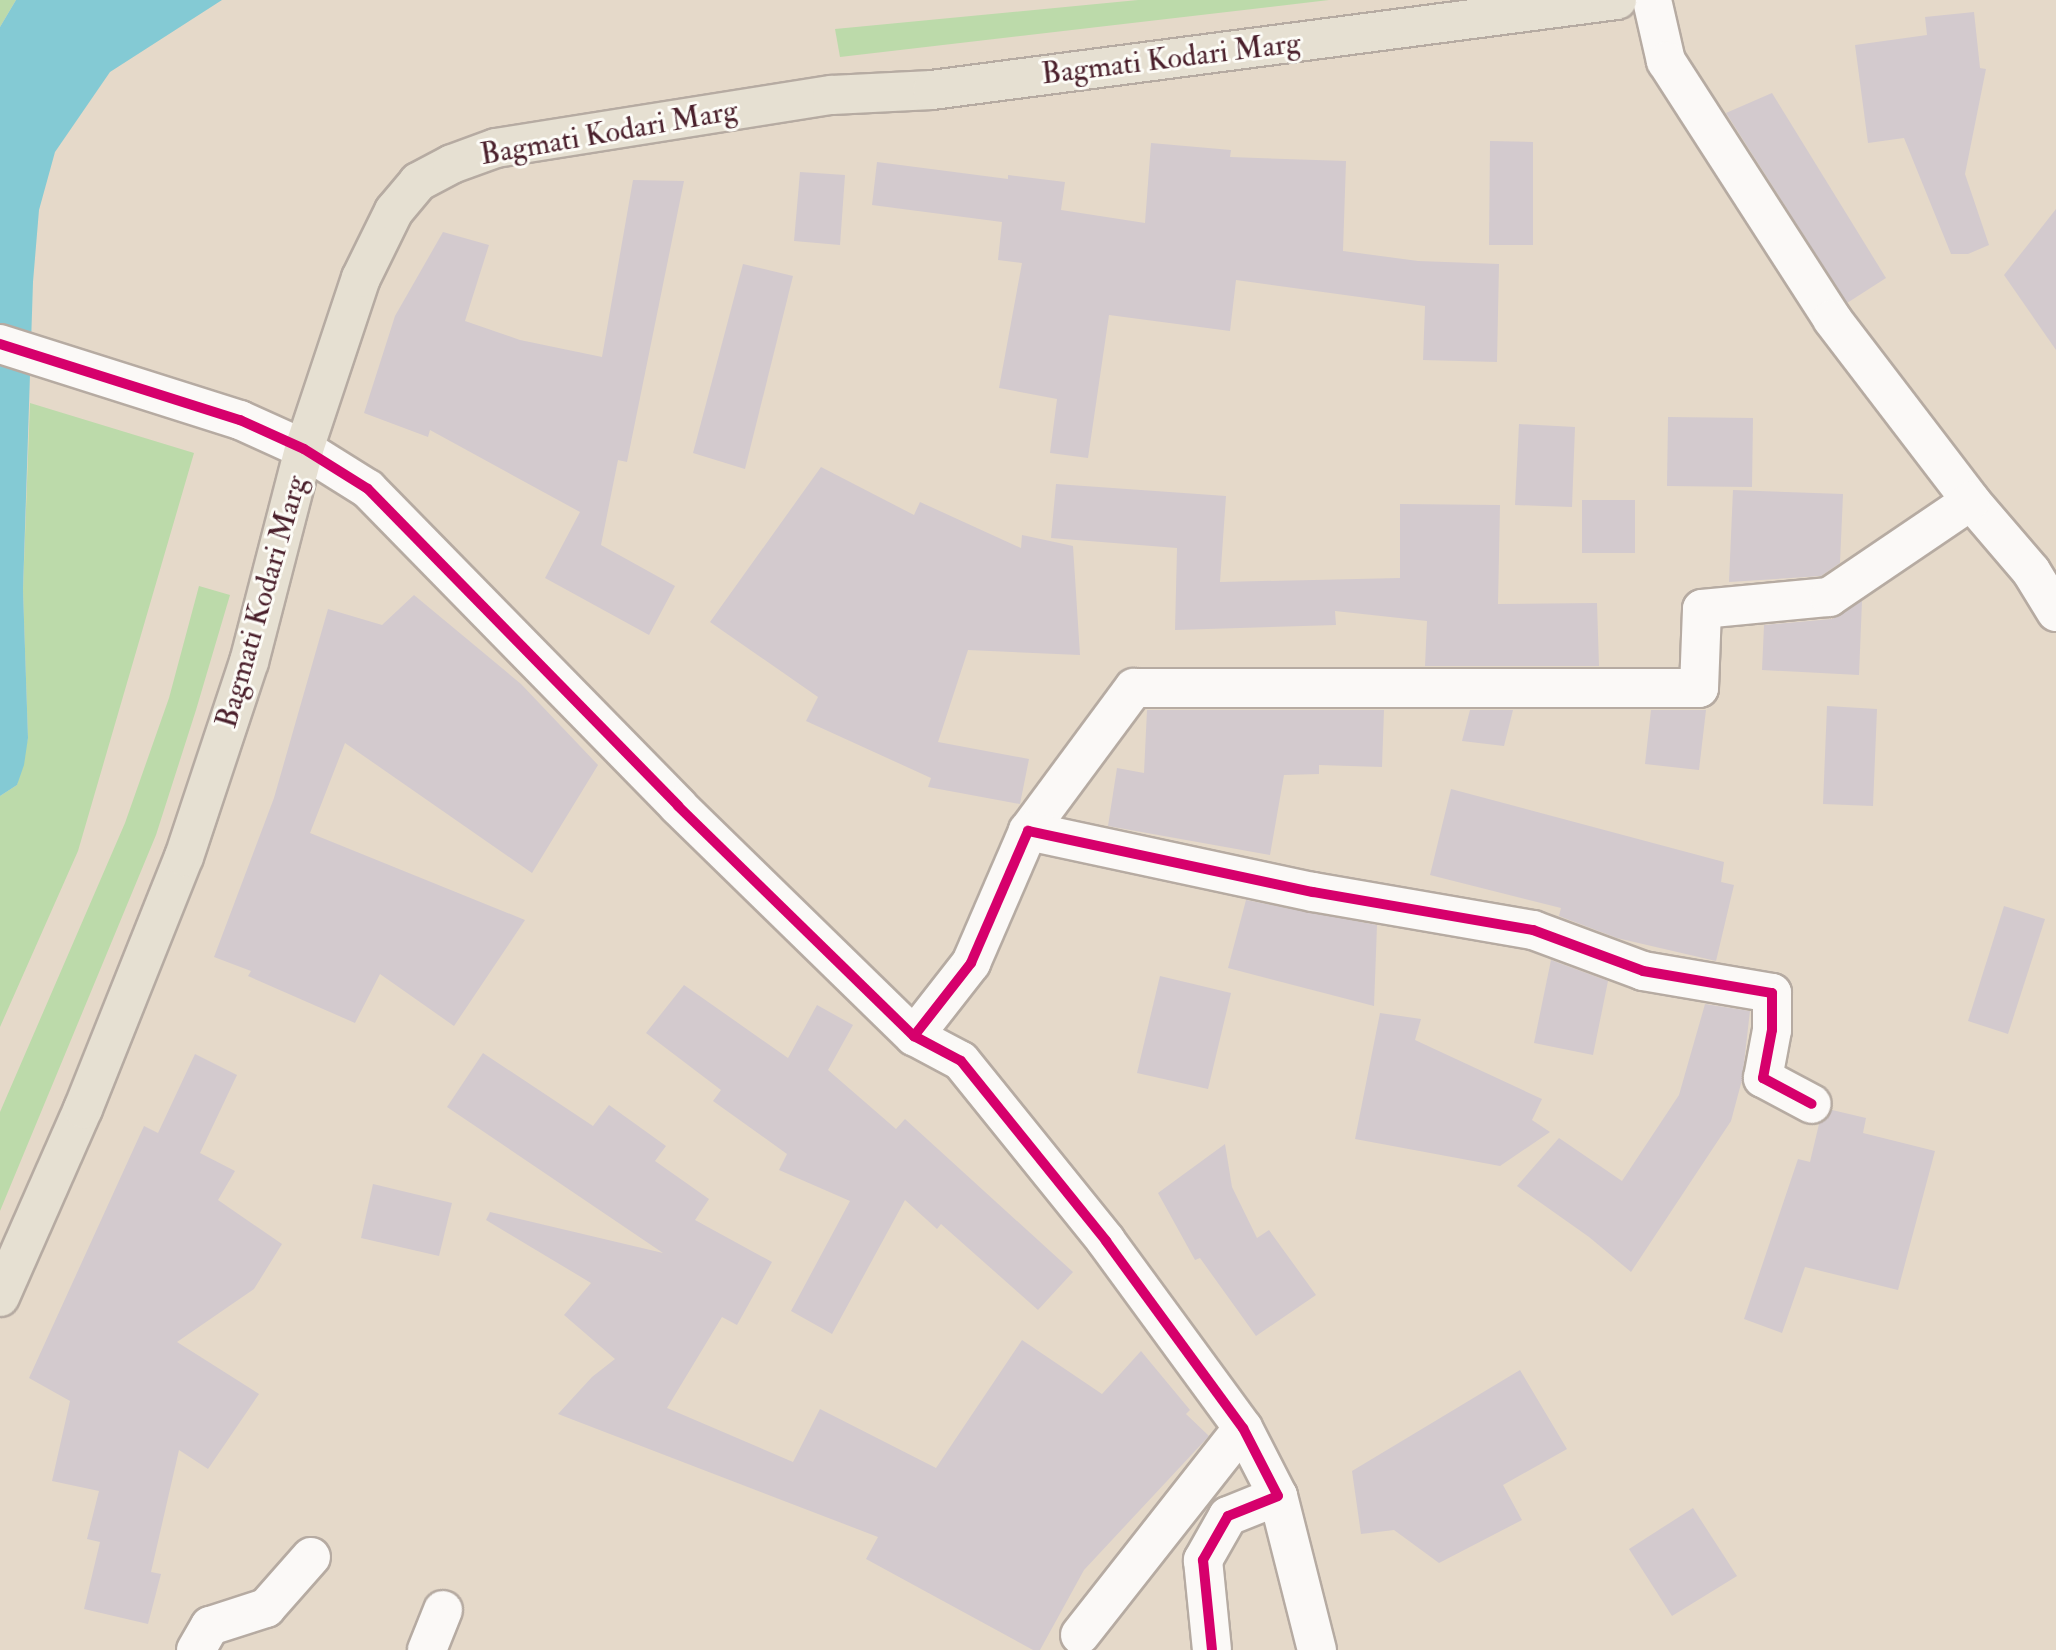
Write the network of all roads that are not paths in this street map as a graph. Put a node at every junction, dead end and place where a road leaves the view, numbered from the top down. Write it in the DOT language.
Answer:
graph roads {
  1 [pos="1617,0"];
  2 [pos="1652,0"];
  3 [pos="0,344"];
  4 [pos="304,449"];
  5 [pos="1971,501"];
  6 [pos="2056,612"];
  7 [pos="1028,831"];
  8 [pos="914,1035"];
  9 [pos="1812,1104"];
  10 [pos="0,1297"];
  11 [pos="1243,1428"];
  12 [pos="1278,1496"];
  13 [pos="311,1557"];
  14 [pos="443,1610"];
  15 [pos="1080,1635"];
  16 [pos="196,1650"];
  17 [pos="427,1650"];
  18 [pos="1212,1650"];
  19 [pos="1317,1650"];
  1 -- 4 [label="main road, Bagmati Kodari Marg"];
  2 -- 5 [label="street"];
  3 -- 4 [label="street"];
  4 -- 8 [label="street"];
  4 -- 10 [label="main road, Bagmati Kodari Marg"];
  5 -- 6 [label="street"];
  5 -- 7 [label="street"];
  7 -- 8 [label="street"];
  7 -- 9 [label="street"];
  8 -- 11 [label="street"];
  11 -- 12 [label="street"];
  11 -- 15 [label="street"];
  12 -- 18 [label="street"];
  12 -- 19 [label="street"];
  13 -- 16 [label="street"];
  14 -- 17 [label="street"];
}
